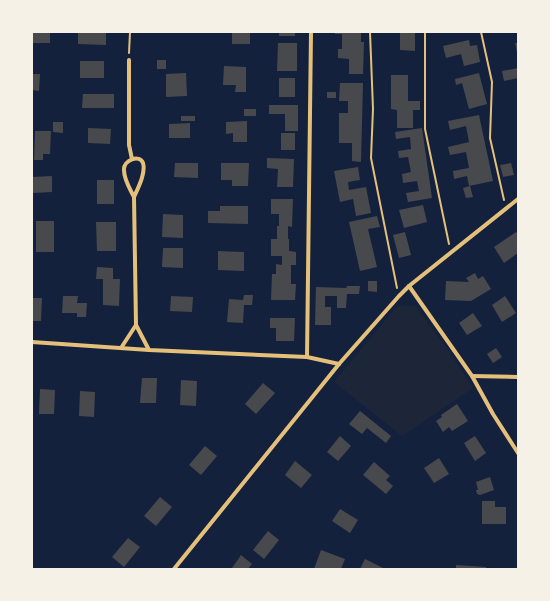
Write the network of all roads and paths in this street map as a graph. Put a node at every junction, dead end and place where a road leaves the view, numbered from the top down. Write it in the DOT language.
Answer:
graph roads {
  1 [pos="130,32"];
  2 [pos="311,32"];
  3 [pos="370,32"];
  4 [pos="425,32"];
  5 [pos="481,32"];
  6 [pos="129,60"];
  7 [pos="132,159"];
  8 [pos="134,197"];
  9 [pos="518,199"];
  10 [pos="506,210"];
  11 [pos="451,252"];
  12 [pos="409,286"];
  13 [pos="399,296"];
  14 [pos="136,325"];
  15 [pos="32,342"];
  16 [pos="121,348"];
  17 [pos="149,350"];
  18 [pos="307,357"];
  19 [pos="339,364"];
  20 [pos="472,376"];
  21 [pos="518,377"];
  22 [pos="518,453"];
  23 [pos="174,569"];
  1 -- 6 [label="path"];
  2 -- 18 [label="street"];
  3 -- 13 [label="path"];
  4 -- 11 [label="path"];
  5 -- 10 [label="path"];
  6 -- 7 [label="street"];
  7 -- 8 [label="street"];
  7 -- 8 [label="street"];
  8 -- 14 [label="street"];
  9 -- 10 [label="street"];
  10 -- 11 [label="street"];
  11 -- 12 [label="street"];
  12 -- 13 [label="street"];
  12 -- 20 [label="street"];
  13 -- 19 [label="street"];
  14 -- 16 [label="street"];
  14 -- 17 [label="street"];
  15 -- 16 [label="street"];
  16 -- 17 [label="street"];
  17 -- 18 [label="street"];
  18 -- 19 [label="street"];
  19 -- 23 [label="street"];
  20 -- 21 [label="street"];
  20 -- 22 [label="street"];
}
